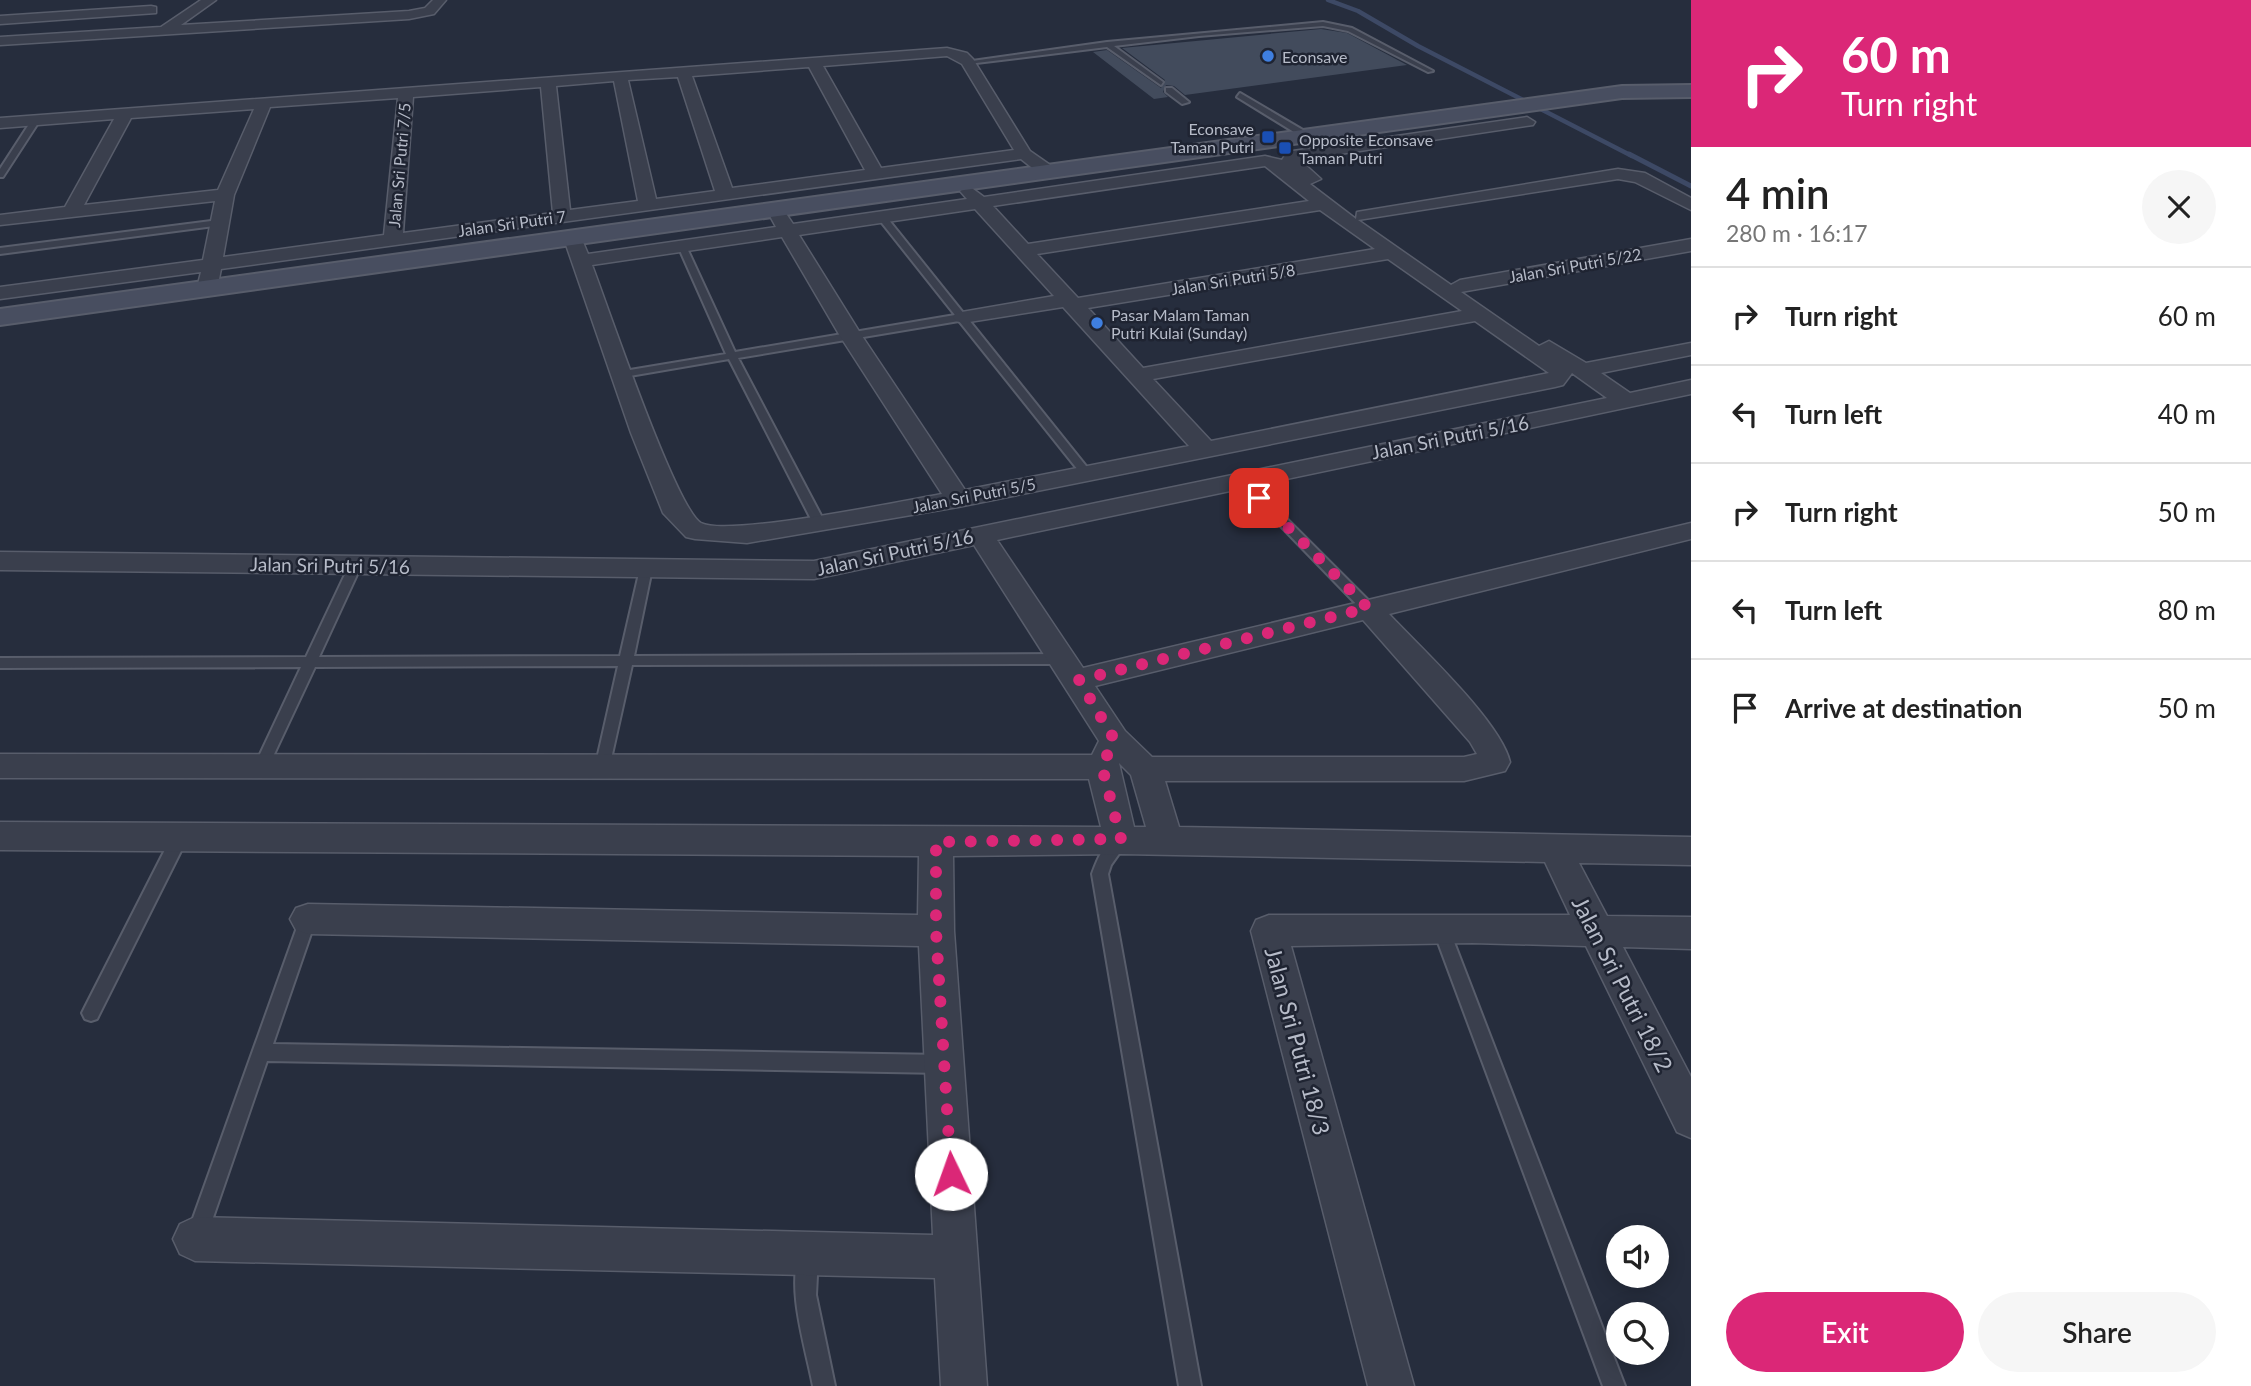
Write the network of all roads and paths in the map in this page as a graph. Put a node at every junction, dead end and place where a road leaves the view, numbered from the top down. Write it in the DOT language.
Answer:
graph roads {
  1 [pos="93,0"];
  2 [pos="113,0"];
  3 [pos="375,0"];
  4 [pos="440,0"];
  5 [pos="205,4"];
  6 [pos="13,5"];
  7 [pos="313,8"];
  8 [pos="354,19"];
  9 [pos="0,20"];
  10 [pos="294,22"];
  11 [pos="165,30"];
  12 [pos="0,41"];
  13 [pos="1107,44"];
  14 [pos="813,61"];
  15 [pos="968,62"];
  16 [pos="683,71"];
  17 [pos="1430,71"];
  18 [pos="620,76"];
  19 [pos="548,82"];
  20 [pos="1161,83"];
  21 [pos="1169,90"];
  22 [pos="1691,91"];
  23 [pos="406,93"];
  24 [pos="1240,95"];
  25 [pos="1185,102"];
  26 [pos="264,103"];
  27 [pos="125,114"];
  28 [pos="1519,114"];
  29 [pos="36,120"];
  30 [pos="0,123"];
  31 [pos="1305,135"];
  32 [pos="1024,154"];
  33 [pos="1047,171"];
  34 [pos="876,174"];
  35 [pos="0,175"];
  36 [pos="962,183"];
  37 [pos="725,194"];
  38 [pos="225,195"];
  39 [pos="979,201"];
  40 [pos="648,204"];
  41 [pos="1323,204"];
  42 [pos="1691,205"];
  43 [pos="72,211"];
  44 [pos="562,216"];
  45 [pos="881,216"];
  46 [pos="1363,216"];
  47 [pos="782,219"];
  48 [pos="0,220"];
  49 [pos="219,222"];
  50 [pos="393,238"];
  51 [pos="1691,245"];
  52 [pos="681,246"];
  53 [pos="577,250"];
  54 [pos="0,251"];
  55 [pos="1021,251"];
  56 [pos="1393,252"];
  57 [pos="209,276"];
  58 [pos="1460,286"];
  59 [pos="0,293"];
  60 [pos="1070,302"];
  61 [pos="1478,314"];
  62 [pos="0,317"];
  63 [pos="963,317"];
  64 [pos="851,336"];
  65 [pos="1691,349"];
  66 [pos="732,356"];
  67 [pos="1572,371"];
  68 [pos="624,374"];
  69 [pos="1136,376"];
  70 [pos="1691,387"];
  71 [pos="1627,401"];
  72 [pos="1204,448"];
  73 [pos="1086,473"];
  74 [pos="1241,479"];
  75 [pos="958,499"];
  76 [pos="819,523"];
  77 [pos="1691,531"];
  78 [pos="980,534"];
  79 [pos="0,561"];
  80 [pos="355,566"];
  81 [pos="646,569"];
  82 [pos="1368,608"];
  83 [pos="626,660"];
  84 [pos="310,662"];
  85 [pos="0,663"];
  86 [pos="1072,670"];
  87 [pos="1108,753"];
  88 [pos="0,766"];
  89 [pos="261,767"];
  90 [pos="602,768"];
  91 [pos="1145,769"];
  92 [pos="0,836"];
  93 [pos="180,837"];
  94 [pos="1121,839"];
  95 [pos="1167,841"];
  96 [pos="936,842"];
  97 [pos="1555,849"];
  98 [pos="1691,851"];
  99 [pos="308,919"];
  100 [pos="1441,929"];
  101 [pos="936,931"];
  102 [pos="1596,931"];
  103 [pos="1691,933"];
  104 [pos="91,1013"];
  105 [pos="261,1052"];
  106 [pos="944,1064"];
  107 [pos="1691,1118"];
  108 [pos="195,1239"];
  109 [pos="808,1254"];
  110 [pos="956,1257"];
  111 [pos="824,1386"];
  112 [pos="964,1386"];
  113 [pos="1190,1386"];
  114 [pos="1391,1386"];
  115 [pos="1614,1386"];
  1 -- 2 [label="street"];
  1 -- 6 [label="street"];
  3 -- 8 [label="street"];
  4 -- 8 [label="street"];
  5 -- 9 [label="street"];
  5 -- 11 [label="street"];
  7 -- 10 [label="street"];
  8 -- 10 [label="street"];
  10 -- 11 [label="street"];
  11 -- 12 [label="street"];
  13 -- 15 [label="lane"];
  13 -- 17 [label="lane"];
  13 -- 20 [label="lane"];
  14 -- 15 [label="street"];
  14 -- 16 [label="street"];
  14 -- 34 [label="street"];
  15 -- 32 [label="street"];
  16 -- 18 [label="street"];
  16 -- 37 [label="street"];
  18 -- 19 [label="street"];
  18 -- 40 [label="street"];
  19 -- 23 [label="street"];
  19 -- 44 [label="street"];
  21 -- 25 [label="lane"];
  22 -- 28 [label="street"];
  23 -- 26 [label="street"];
  23 -- 50 [label="street, Jalan Sri Putri 7/5"];
  24 -- 31 [label="lane"];
  26 -- 27 [label="street"];
  26 -- 38 [label="street"];
  27 -- 29 [label="street"];
  27 -- 43 [label="street"];
  28 -- 31 [label="street"];
  28 -- 46 [label="street"];
  29 -- 30 [label="street"];
  29 -- 35 [label="lane"];
  31 -- 33 [label="street"];
  32 -- 33 [label="street"];
  32 -- 34 [label="street, Jalan Sri Putri 7"];
  33 -- 36 [label="street"];
  34 -- 37 [label="street, Jalan Sri Putri 7"];
  36 -- 39 [label="street"];
  36 -- 47 [label="street"];
  37 -- 40 [label="street, Jalan Sri Putri 7"];
  38 -- 43 [label="street"];
  38 -- 49 [label="street"];
  39 -- 41 [label="street"];
  39 -- 45 [label="street"];
  39 -- 55 [label="street"];
  40 -- 44 [label="street, Jalan Sri Putri 7"];
  41 -- 55 [label="street"];
  41 -- 56 [label="street"];
  42 -- 46 [label="street"];
  43 -- 48 [label="street"];
  44 -- 50 [label="street, Jalan Sri Putri 7"];
  45 -- 47 [label="street"];
  45 -- 63 [label="lane"];
  46 -- 58 [label="street"];
  47 -- 52 [label="street"];
  47 -- 53 [label="street"];
  47 -- 64 [label="street"];
  49 -- 54 [label="lane"];
  49 -- 57 [label="street"];
  50 -- 57 [label="street, Jalan Sri Putri 7"];
  51 -- 58 [label="street, Jalan Sri Putri 5/22"];
  52 -- 53 [label="street"];
  52 -- 66 [label="lane"];
  53 -- 57 [label="street"];
  53 -- 68 [label="street, Jalan Sri Putri 5/5"];
  55 -- 60 [label="street"];
  56 -- 60 [label="street, Jalan Sri Putri 5/8"];
  56 -- 61 [label="street"];
  57 -- 59 [label="street, Jalan Sri Putri 7"];
  57 -- 62 [label="street"];
  58 -- 67 [label="street"];
  60 -- 63 [label="street, Jalan Sri Putri 5/8"];
  60 -- 69 [label="street"];
  61 -- 67 [label="street"];
  61 -- 69 [label="street"];
  63 -- 64 [label="lane"];
  63 -- 73 [label="lane"];
  64 -- 66 [label="lane"];
  64 -- 75 [label="street"];
  65 -- 67 [label="street, Jalan Sri Putri 5/5"];
  66 -- 68 [label="lane"];
  66 -- 76 [label="lane"];
  67 -- 71 [label="street"];
  67 -- 72 [label="street, Jalan Sri Putri 5/5"];
  68 -- 76 [label="street, Jalan Sri Putri 5/5"];
  69 -- 72 [label="street"];
  70 -- 71 [label="street, Jalan Sri Putri 5/16"];
  71 -- 74 [label="street, Jalan Sri Putri 5/16"];
  72 -- 73 [label="street, Jalan Sri Putri 5/5"];
  73 -- 75 [label="street, Jalan Sri Putri 5/5"];
  74 -- 78 [label="street, Jalan Sri Putri 5/16"];
  74 -- 82 [label="lane"];
  75 -- 76 [label="street, Jalan Sri Putri 5/5"];
  77 -- 82 [label="street"];
  78 -- 81 [label="street, Jalan Sri Putri 5/16"];
  78 -- 86 [label="street"];
  79 -- 80 [label="street, Jalan Sri Putri 5/16"];
  80 -- 81 [label="street, Jalan Sri Putri 5/16"];
  80 -- 84 [label="lane"];
  81 -- 83 [label="lane"];
  82 -- 86 [label="street"];
  82 -- 91 [label="street"];
  83 -- 84 [label="lane"];
  83 -- 86 [label="lane"];
  83 -- 90 [label="lane"];
  84 -- 85 [label="lane"];
  84 -- 89 [label="lane"];
  86 -- 87 [label="street"];
  87 -- 90 [label="street"];
  87 -- 91 [label="street"];
  87 -- 94 [label="street"];
  88 -- 89 [label="street"];
  89 -- 90 [label="street"];
  91 -- 95 [label="street"];
  92 -- 93 [label="street"];
  93 -- 96 [label="street"];
  93 -- 104 [label="lane"];
  94 -- 95 [label="street"];
  94 -- 96 [label="street"];
  94 -- 113 [label="lane"];
  95 -- 97 [label="street"];
  96 -- 101 [label="street"];
  97 -- 98 [label="street"];
  97 -- 102 [label="street, Jalan Sri Putri 18/2"];
  99 -- 101 [label="street"];
  99 -- 105 [label="lane"];
  100 -- 102 [label="street, Jalan Sri Putri 18/3"];
  100 -- 114 [label="street, Jalan Sri Putri 18/3"];
  100 -- 115 [label="lane"];
  101 -- 106 [label="street"];
  102 -- 103 [label="street, Jalan Sri Putri 18/3"];
  102 -- 107 [label="street, Jalan Sri Putri 18/2"];
  105 -- 106 [label="lane"];
  105 -- 108 [label="lane"];
  106 -- 110 [label="street"];
  108 -- 109 [label="street"];
  109 -- 110 [label="street"];
  109 -- 111 [label="lane"];
  110 -- 112 [label="street"];
}
